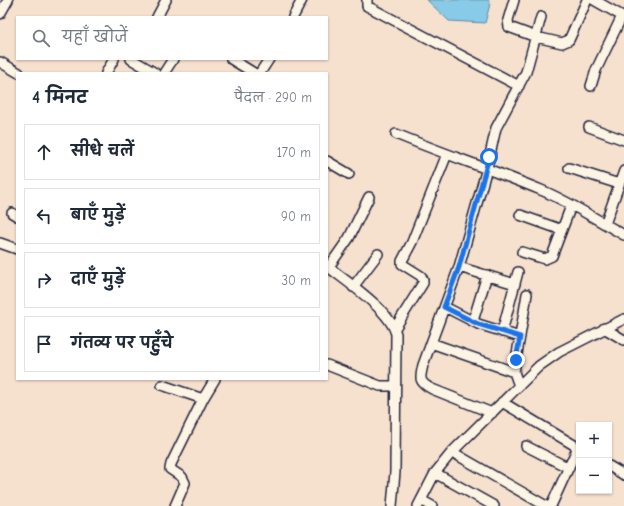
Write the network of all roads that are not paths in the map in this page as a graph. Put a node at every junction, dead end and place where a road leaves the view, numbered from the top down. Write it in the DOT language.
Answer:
graph roads {
  1 [pos="8,0"];
  2 [pos="166,0"];
  3 [pos="302,0"];
  4 [pos="367,0"];
  5 [pos="514,0"];
  6 [pos="587,0"];
  7 [pos="594,0"];
  8 [pos="0,14"];
  9 [pos="157,16"];
  10 [pos="294,16"];
  11 [pos="623,16"];
  12 [pos="541,17"];
  13 [pos="536,37"];
  14 [pos="113,60"];
  15 [pos="133,60"];
  16 [pos="173,60"];
  17 [pos="233,60"];
  18 [pos="268,60"];
  19 [pos="0,62"];
  20 [pos="17,72"];
  21 [pos="107,72"];
  22 [pos="153,72"];
  23 [pos="165,72"];
  24 [pos="252,72"];
  25 [pos="261,72"];
  26 [pos="519,86"];
  27 [pos="592,86"];
  28 [pos="589,127"];
  29 [pos="396,134"];
  30 [pos="624,140"];
  31 [pos="447,154"];
  32 [pos="328,163"];
  33 [pos="487,168"];
  34 [pos="569,168"];
  35 [pos="624,171"];
  36 [pos="349,174"];
  37 [pos="619,184"];
  38 [pos="369,196"];
  39 [pos="571,206"];
  40 [pos="520,214"];
  41 [pos="605,224"];
  42 [pos="562,230"];
  43 [pos="624,235"];
  44 [pos="0,243"];
  45 [pos="16,249"];
  46 [pos="522,252"];
  47 [pos="378,254"];
  48 [pos="328,267"];
  49 [pos="459,267"];
  50 [pos="518,272"];
  51 [pos="487,275"];
  52 [pos="515,284"];
  53 [pos="353,287"];
  54 [pos="527,294"];
  55 [pos="444,307"];
  56 [pos="624,319"];
  57 [pos="473,321"];
  58 [pos="395,328"];
  59 [pos="604,328"];
  60 [pos="502,332"];
  61 [pos="520,337"];
  62 [pos="624,340"];
  63 [pos="431,343"];
  64 [pos="328,365"];
  65 [pos="514,372"];
  66 [pos="214,380"];
  67 [pos="162,385"];
  68 [pos="395,386"];
  69 [pos="519,386"];
  70 [pos="203,399"];
  71 [pos="502,402"];
  72 [pos="492,413"];
  73 [pos="526,446"];
  74 [pos="576,446"];
  75 [pos="452,452"];
  76 [pos="576,454"];
  77 [pos="569,468"];
  78 [pos="612,468"];
  79 [pos="435,473"];
  80 [pos="624,475"];
  81 [pos="419,503"];
  82 [pos="175,506"];
  83 [pos="392,506"];
  84 [pos="432,506"];
  85 [pos="494,506"];
  86 [pos="546,506"];
  87 [pos="551,506"];
  1 -- 8 [label="street"];
  2 -- 9 [label="street"];
  3 -- 10 [label="street"];
  4 -- 26 [label="street"];
  5 -- 13 [label="street"];
  6 -- 13 [label="street"];
  7 -- 11 [label="street"];
  11 -- 27 [label="street"];
  12 -- 13 [label="street"];
  13 -- 26 [label="street"];
  14 -- 21 [label="street"];
  15 -- 22 [label="street"];
  16 -- 23 [label="street"];
  17 -- 24 [label="street"];
  18 -- 25 [label="street"];
  19 -- 20 [label="street"];
  26 -- 33 [label="street"];
  28 -- 30 [label="street"];
  29 -- 31 [label="street"];
  31 -- 33 [label="street"];
  31 -- 58 [label="street"];
  32 -- 36 [label="street"];
  33 -- 39 [label="street"];
  33 -- 49 [label="street"];
  34 -- 37 [label="street"];
  35 -- 37 [label="street"];
  37 -- 41 [label="street"];
  38 -- 48 [label="street"];
  39 -- 41 [label="street"];
  39 -- 42 [label="street"];
  40 -- 42 [label="street"];
  41 -- 43 [label="street"];
  42 -- 46 [label="street"];
  44 -- 45 [label="street"];
  47 -- 53 [label="street"];
  48 -- 53 [label="street"];
  49 -- 51 [label="street"];
  49 -- 55 [label="street"];
  50 -- 52 [label="street"];
  51 -- 52 [label="street"];
  51 -- 57 [label="street"];
  52 -- 60 [label="street"];
  53 -- 58 [label="street"];
  54 -- 61 [label="street"];
  55 -- 57 [label="street"];
  55 -- 63 [label="street"];
  56 -- 59 [label="street"];
  57 -- 60 [label="street"];
  58 -- 68 [label="street"];
  59 -- 62 [label="street"];
  59 -- 69 [label="street"];
  60 -- 61 [label="street"];
  61 -- 65 [label="street"];
  63 -- 65 [label="street"];
  63 -- 72 [label="street"];
  64 -- 68 [label="street"];
  65 -- 69 [label="street"];
  66 -- 70 [label="street"];
  67 -- 70 [label="street"];
  68 -- 83 [label="street"];
  69 -- 71 [label="street"];
  70 -- 82 [label="street"];
  71 -- 72 [label="street"];
  71 -- 74 [label="street"];
  72 -- 75 [label="street"];
  73 -- 77 [label="street"];
  75 -- 79 [label="street"];
  75 -- 86 [label="street"];
  76 -- 77 [label="street"];
  77 -- 87 [label="street"];
  78 -- 80 [label="street"];
  79 -- 81 [label="street"];
  79 -- 85 [label="street"];
  81 -- 84 [label="street"];
}
